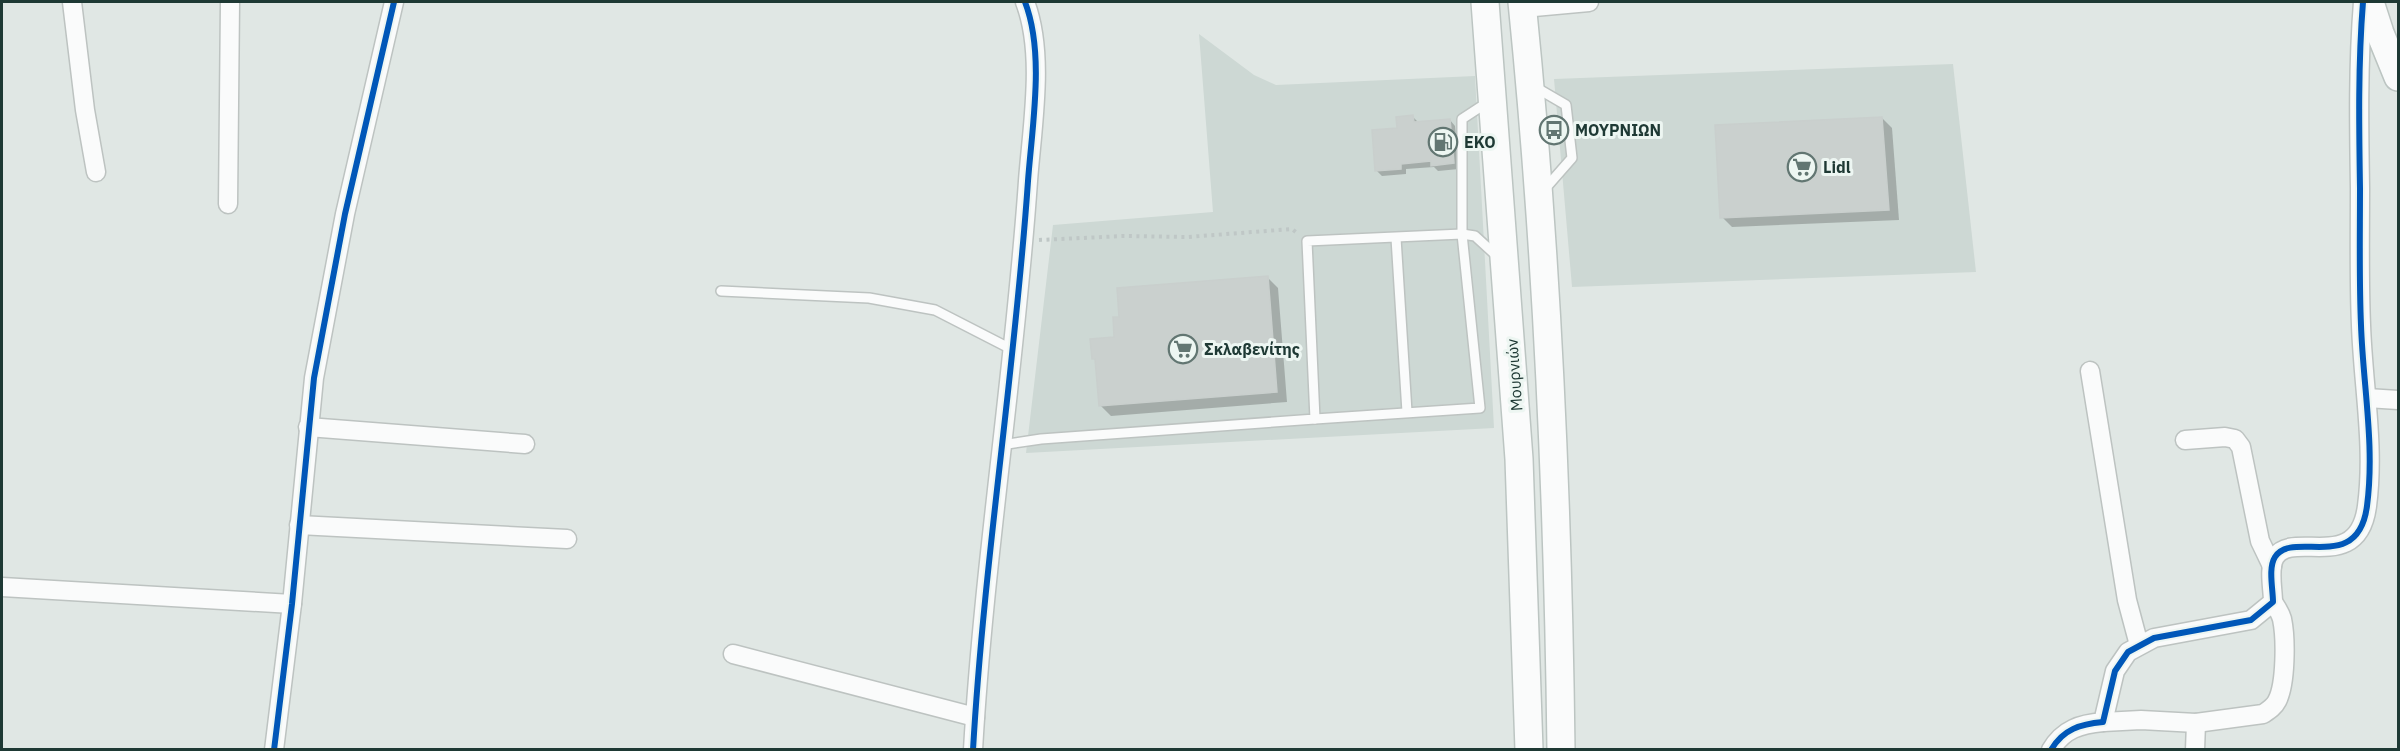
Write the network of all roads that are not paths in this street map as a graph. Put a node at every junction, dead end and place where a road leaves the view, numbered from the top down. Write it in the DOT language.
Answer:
graph roads {
  1 [pos="72,2"];
  2 [pos="230,2"];
  3 [pos="393,2"];
  4 [pos="1025,2"];
  5 [pos="1485,2"];
  6 [pos="1589,2"];
  7 [pos="2363,2"];
  8 [pos="2370,2"];
  9 [pos="1523,5"];
  10 [pos="2398,77"];
  11 [pos="1530,85"];
  12 [pos="1492,100"];
  13 [pos="96,172"];
  14 [pos="1539,195"];
  15 [pos="228,204"];
  16 [pos="1462,234"];
  17 [pos="1396,237"];
  18 [pos="1506,265"];
  19 [pos="721,291"];
  20 [pos="1013,350"];
  21 [pos="2090,371"];
  22 [pos="2367,398"];
  23 [pos="2398,400"];
  24 [pos="1407,412"];
  25 [pos="1315,419"];
  26 [pos="308,427"];
  27 [pos="2185,440"];
  28 [pos="525,444"];
  29 [pos="1001,445"];
  30 [pos="299,525"];
  31 [pos="567,539"];
  32 [pos="2272,566"];
  33 [pos="2,587"];
  34 [pos="2273,602"];
  35 [pos="292,604"];
  36 [pos="2139,645"];
  37 [pos="733,654"];
  38 [pos="975,717"];
  39 [pos="2103,722"];
  40 [pos="2196,723"];
  41 [pos="274,750"];
  42 [pos="973,750"];
  43 [pos="1529,750"];
  44 [pos="1562,750"];
  45 [pos="2051,750"];
  46 [pos="2195,750"];
  1 -- 13 [label="street"];
  2 -- 15 [label="street"];
  3 -- 26 [label="street"];
  4 -- 20 [label="street"];
  5 -- 12 [label="main road, Μουρνιών"];
  6 -- 9 [label="street"];
  7 -- 22 [label="street"];
  8 -- 10 [label="main road"];
  9 -- 11 [label="main road"];
  11 -- 14 [label="main road"];
  11 -- 14 [label="lane"];
  12 -- 16 [label="lane"];
  12 -- 18 [label="main road, Μουρνιών"];
  14 -- 44 [label="main road"];
  16 -- 17 [label="lane"];
  16 -- 18 [label="lane"];
  16 -- 24 [label="lane"];
  17 -- 24 [label="lane"];
  17 -- 25 [label="lane"];
  18 -- 43 [label="main road, Μουρνιών"];
  19 -- 20 [label="lane"];
  20 -- 29 [label="street"];
  21 -- 36 [label="street"];
  22 -- 23 [label="street"];
  22 -- 32 [label="street"];
  24 -- 25 [label="lane"];
  25 -- 29 [label="lane"];
  26 -- 28 [label="street"];
  26 -- 30 [label="street"];
  27 -- 32 [label="street"];
  29 -- 38 [label="street"];
  30 -- 31 [label="street"];
  30 -- 35 [label="street"];
  32 -- 34 [label="street"];
  33 -- 35 [label="street"];
  34 -- 36 [label="street"];
  34 -- 40 [label="street"];
  35 -- 41 [label="street"];
  36 -- 39 [label="street"];
  37 -- 38 [label="street"];
  38 -- 42 [label="street"];
  39 -- 40 [label="street"];
  39 -- 45 [label="street"];
  40 -- 46 [label="street"];
}
